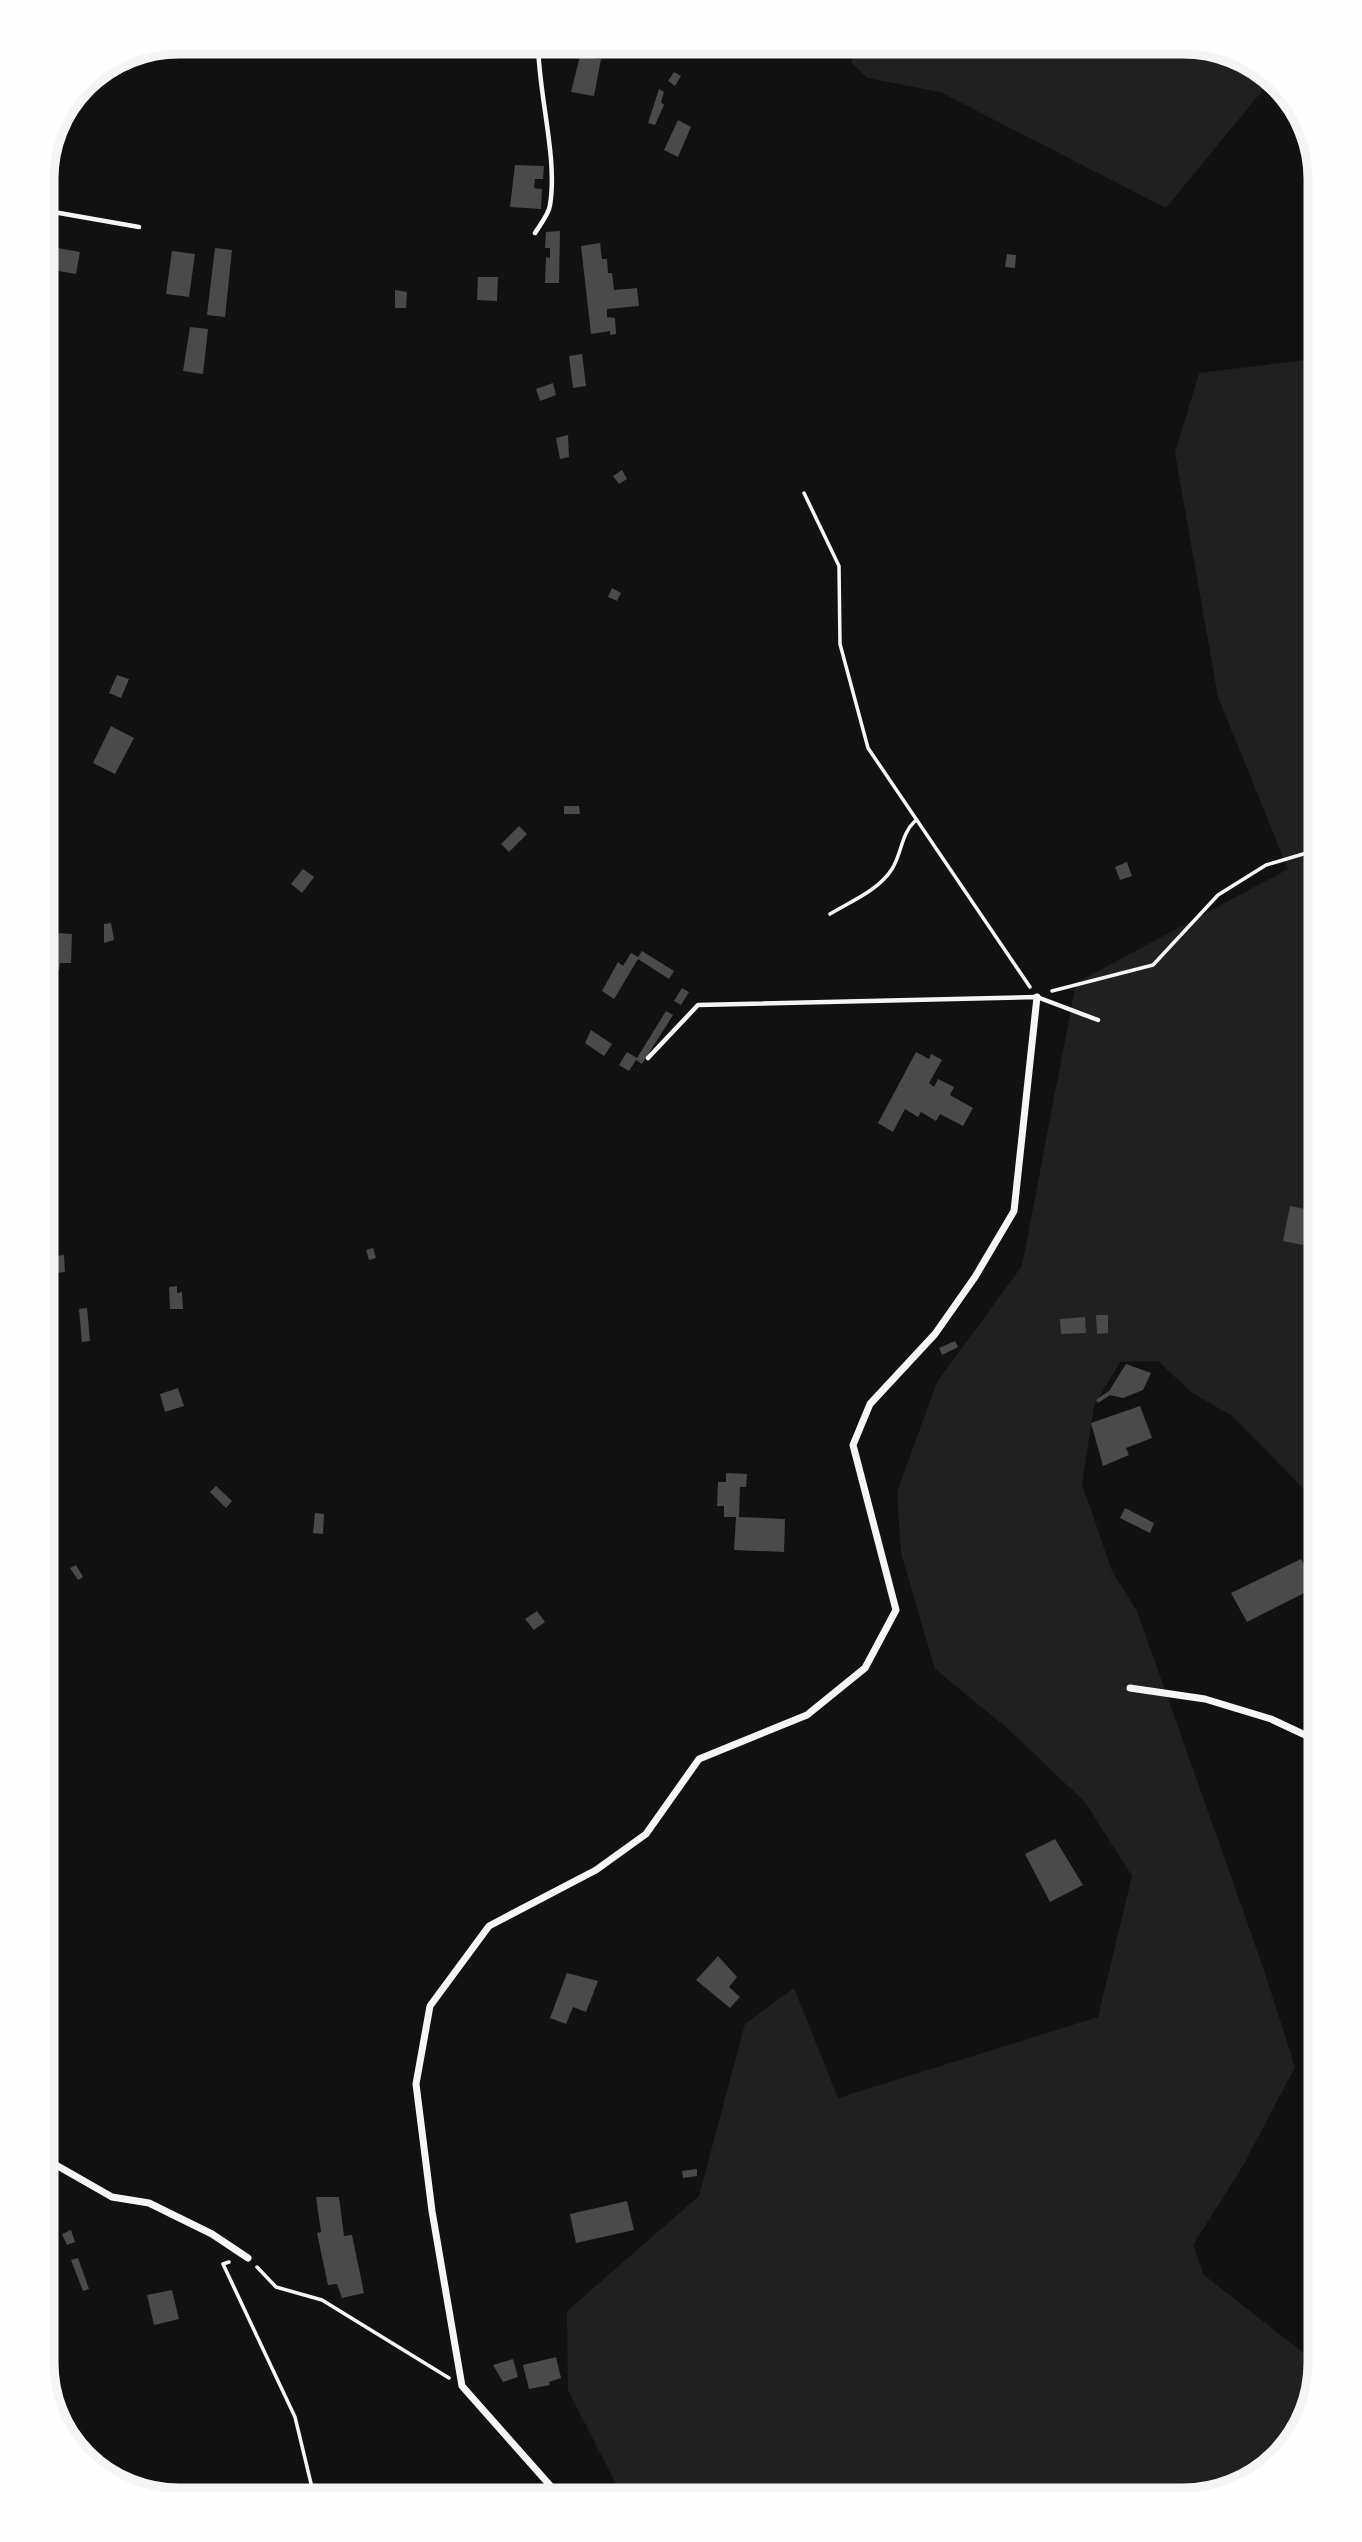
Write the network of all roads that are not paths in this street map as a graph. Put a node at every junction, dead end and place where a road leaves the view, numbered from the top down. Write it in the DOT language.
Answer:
graph roads {
  1 [pos="538,54"];
  2 [pos="55,212"];
  3 [pos="139,227"];
  4 [pos="535,233"];
  5 [pos="1037,997"];
  6 [pos="1098,1020"];
  7 [pos="648,1058"];
  8 [pos="1130,1688"];
  9 [pos="1308,1736"];
  10 [pos="54,2164"];
  11 [pos="248,2258"];
  12 [pos="551,2487"];
  1 -- 4 [label="lane"];
  2 -- 3 [label="lane"];
  5 -- 6 [label="lane"];
  5 -- 7 [label="lane"];
  5 -- 12 [label="street"];
  8 -- 9 [label="street"];
  10 -- 11 [label="street"];
}
